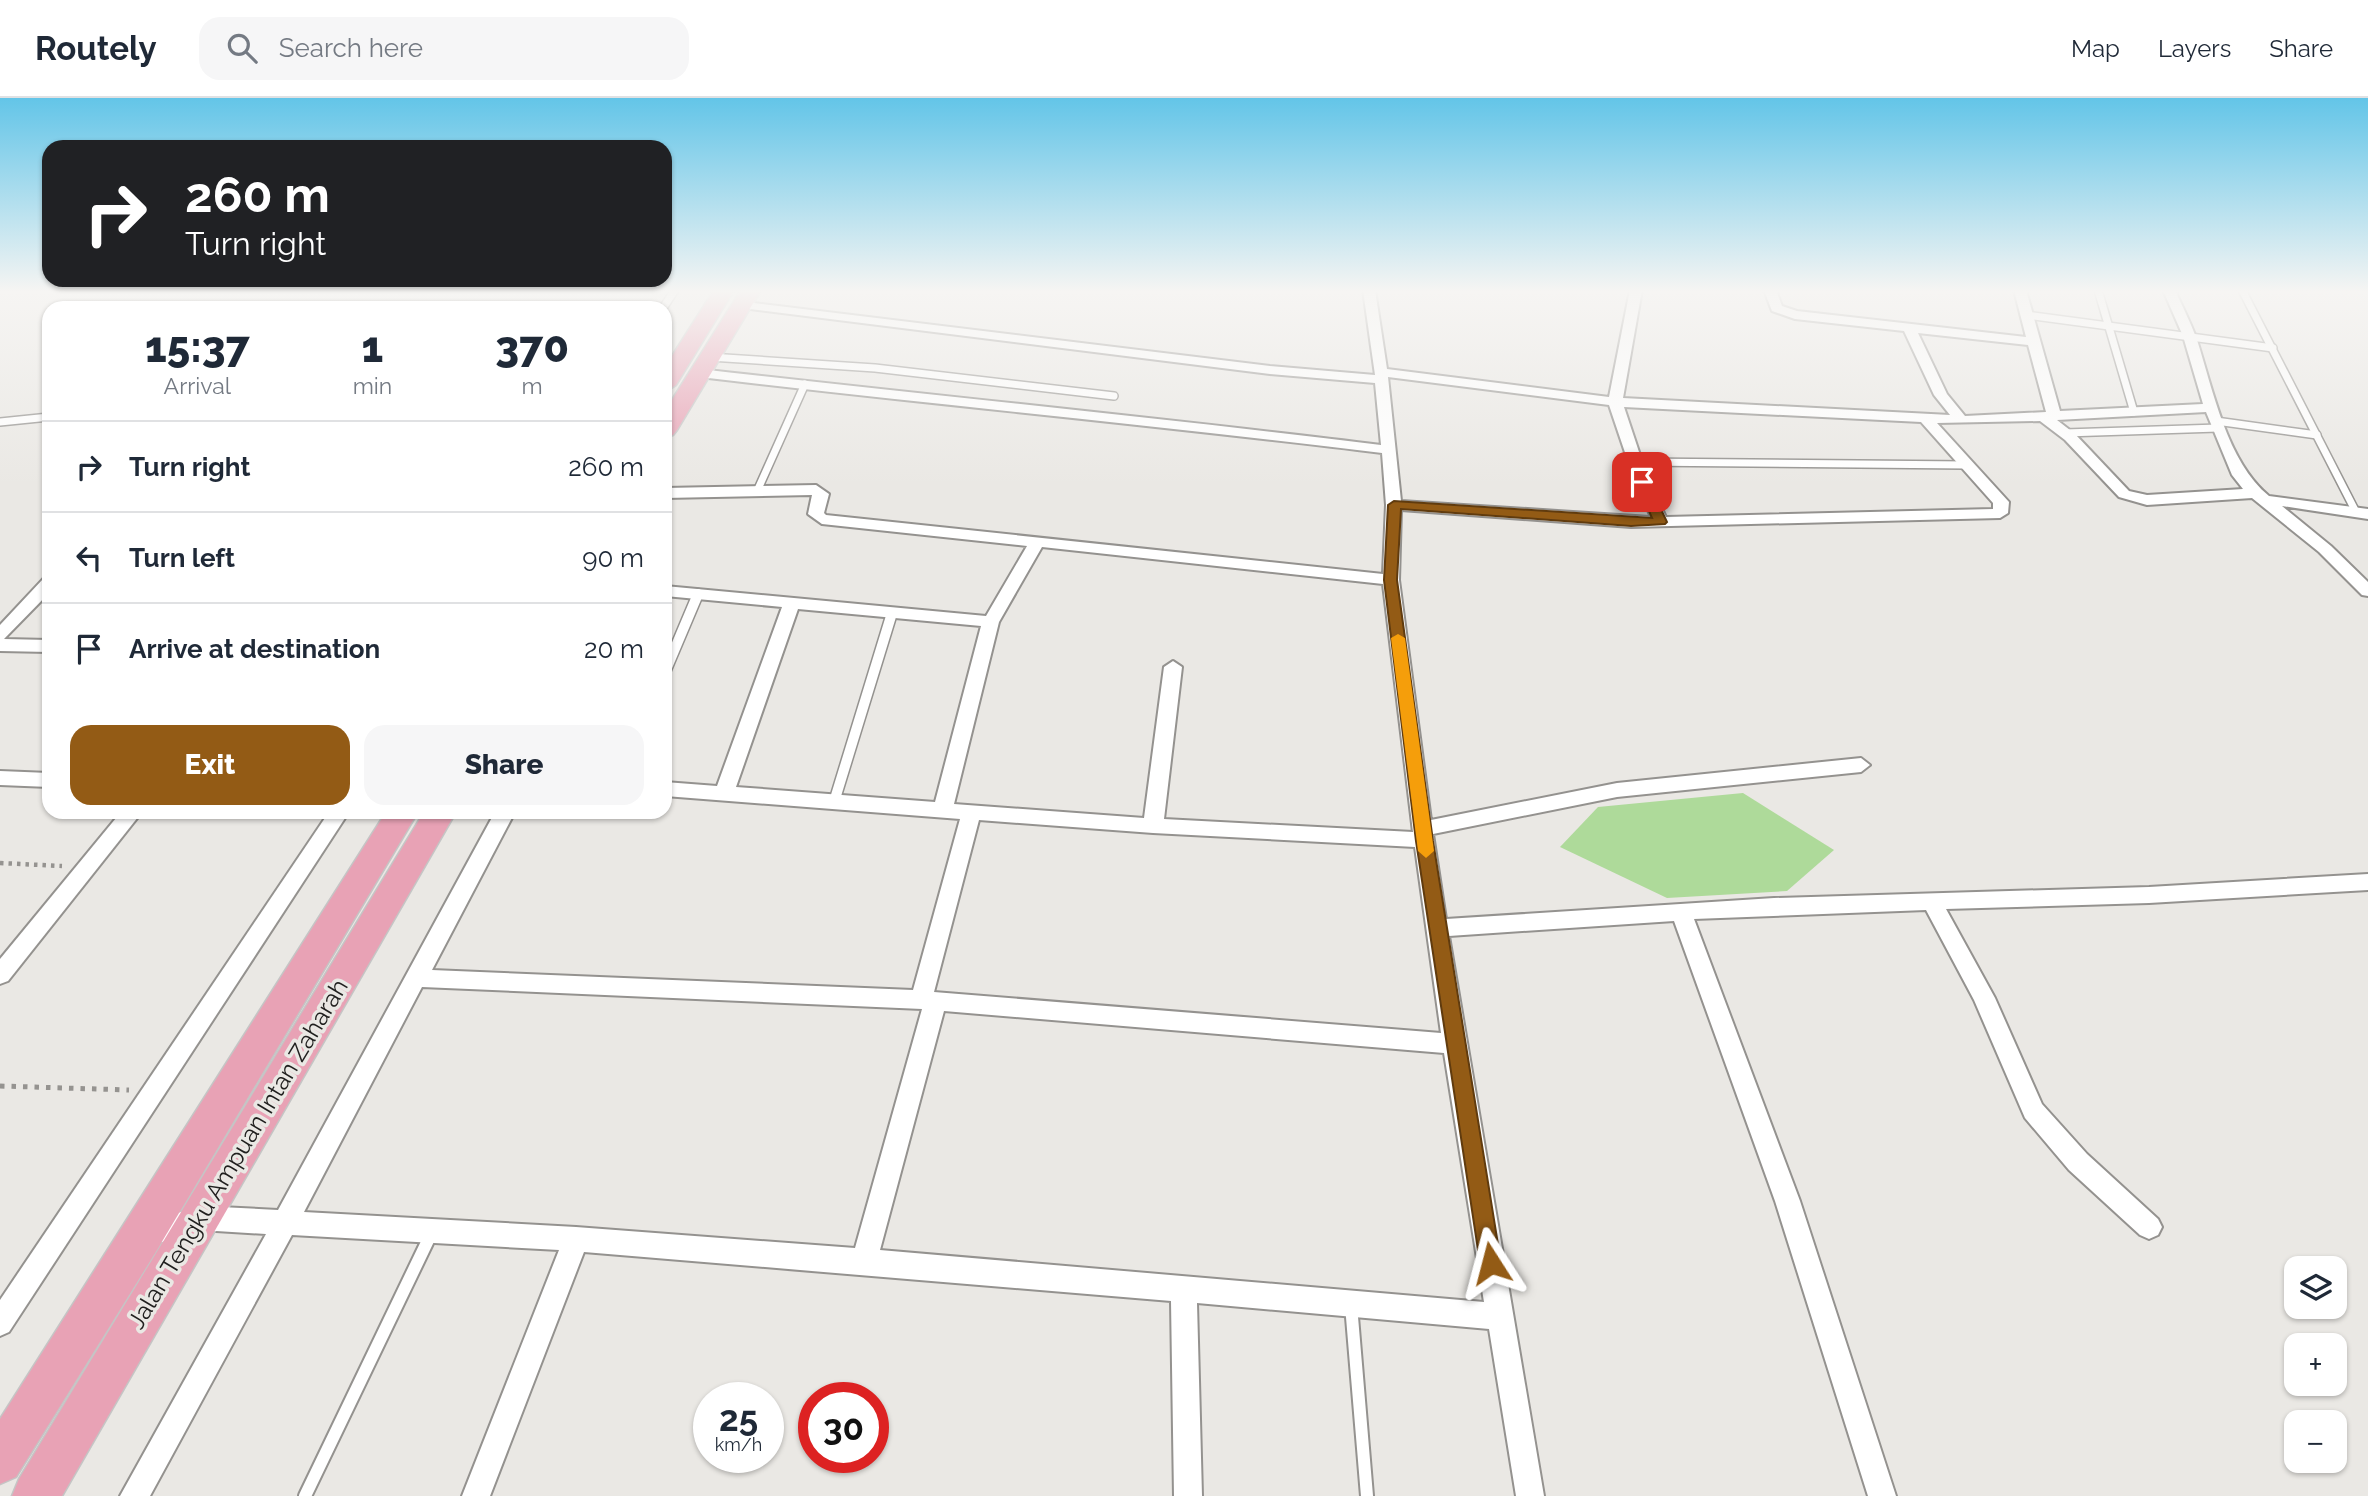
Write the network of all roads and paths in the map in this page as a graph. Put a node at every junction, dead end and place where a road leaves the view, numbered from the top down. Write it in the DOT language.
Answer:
graph roads {
  1 [pos="683,355"];
  2 [pos="711,355"];
  3 [pos="1164,355"];
  4 [pos="1379,355"];
  5 [pos="1624,355"];
  6 [pos="1922,355"];
  7 [pos="2036,355"];
  8 [pos="2118,355"];
  9 [pos="2195,355"];
  10 [pos="2277,355"];
  11 [pos="705,365"];
  12 [pos="672,374"];
  13 [pos="1382,376"];
  14 [pos="804,384"];
  15 [pos="1114,396"];
  16 [pos="1615,402"];
  17 [pos="2134,412"];
  18 [pos="2049,416"];
  19 [pos="1925,418"];
  20 [pos="42,419"];
  21 [pos="672,419"];
  22 [pos="2215,419"];
  23 [pos="1961,420"];
  24 [pos="0,422"];
  25 [pos="2065,433"];
  26 [pos="2316,435"];
  27 [pos="1389,450"];
  28 [pos="1635,462"];
  29 [pos="1967,465"];
  30 [pos="758,489"];
  31 [pos="672,494"];
  32 [pos="2261,496"];
  33 [pos="1394,505"];
  34 [pos="2362,513"];
  35 [pos="1661,522"];
  36 [pos="1037,542"];
  37 [pos="1391,580"];
  38 [pos="42,590"];
  39 [pos="2368,591"];
  40 [pos="672,592"];
  41 [pos="698,594"];
  42 [pos="792,603"];
  43 [pos="892,613"];
  44 [pos="992,622"];
  45 [pos="0,635"];
  46 [pos="0,645"];
  47 [pos="42,646"];
  48 [pos="672,655"];
  49 [pos="1172,667"];
  50 [pos="1861,765"];
  51 [pos="0,778"];
  52 [pos="42,780"];
  53 [pos="672,790"];
  54 [pos="724,794"];
  55 [pos="834,803"];
  56 [pos="942,811"];
  57 [pos="972,811"];
  58 [pos="126,819"];
  59 [pos="334,819"];
  60 [pos="398,819"];
  61 [pos="425,819"];
  62 [pos="436,819"];
  63 [pos="501,819"];
  64 [pos="1153,826"];
  65 [pos="1424,835"];
  66 [pos="414,855"];
  67 [pos="0,863"];
  68 [pos="87,867"];
  69 [pos="2368,882"];
  70 [pos="1931,902"];
  71 [pos="1681,912"];
  72 [pos="1438,928"];
  73 [pos="2,969"];
  74 [pos="416,978"];
  75 [pos="928,1001"];
  76 [pos="1454,1044"];
  77 [pos="0,1086"];
  78 [pos="155,1091"];
  79 [pos="200,1218"];
  80 [pos="284,1225"];
  81 [pos="2149,1227"];
  82 [pos="432,1232"];
  83 [pos="142,1236"];
  84 [pos="576,1239"];
  85 [pos="864,1261"];
  86 [pos="1184,1289"];
  87 [pos="1351,1304"];
  88 [pos="1500,1317"];
  89 [pos="0,1323"];
  90 [pos="0,1461"];
  91 [pos="36,1496"];
  92 [pos="134,1496"];
  93 [pos="305,1496"];
  94 [pos="476,1496"];
  95 [pos="1188,1496"];
  96 [pos="1367,1496"];
  97 [pos="1530,1496"];
  98 [pos="1882,1496"];
  1 -- 12 [label="main road"];
  2 -- 11 [label="main road"];
  3 -- 13 [label="street"];
  4 -- 13 [label="street"];
  5 -- 16 [label="street"];
  6 -- 23 [label="street"];
  7 -- 18 [label="street"];
  8 -- 17 [label="lane"];
  9 -- 22 [label="street"];
  10 -- 26 [label="lane"];
  11 -- 14 [label="street"];
  11 -- 15 [label="lane"];
  11 -- 21 [label="main road"];
  13 -- 16 [label="street"];
  13 -- 27 [label="street"];
  14 -- 27 [label="street"];
  14 -- 30 [label="lane"];
  16 -- 19 [label="street"];
  16 -- 28 [label="street"];
  17 -- 18 [label="street"];
  17 -- 22 [label="street"];
  18 -- 23 [label="street"];
  18 -- 25 [label="street"];
  19 -- 23 [label="street"];
  19 -- 29 [label="street"];
  20 -- 24 [label="lane"];
  22 -- 25 [label="lane"];
  22 -- 26 [label="lane"];
  22 -- 32 [label="street"];
  25 -- 32 [label="street"];
  26 -- 34 [label="lane"];
  27 -- 33 [label="street"];
  28 -- 29 [label="lane"];
  28 -- 35 [label="street"];
  29 -- 35 [label="street"];
  30 -- 31 [label="street"];
  30 -- 36 [label="street"];
  32 -- 34 [label="street"];
  32 -- 39 [label="street"];
  33 -- 35 [label="street"];
  33 -- 37 [label="street"];
  36 -- 37 [label="street"];
  36 -- 44 [label="street"];
  37 -- 65 [label="street"];
  38 -- 45 [label="street"];
  40 -- 41 [label="street"];
  41 -- 42 [label="street"];
  41 -- 48 [label="lane"];
  42 -- 43 [label="street"];
  42 -- 54 [label="street"];
  43 -- 44 [label="street"];
  43 -- 55 [label="lane"];
  44 -- 56 [label="street"];
  46 -- 47 [label="street"];
  49 -- 64 [label="street"];
  50 -- 65 [label="street"];
  51 -- 52 [label="street"];
  53 -- 54 [label="street"];
  54 -- 55 [label="street"];
  55 -- 56 [label="street"];
  56 -- 57 [label="street"];
  57 -- 64 [label="street"];
  57 -- 75 [label="street"];
  58 -- 68 [label="street"];
  59 -- 78 [label="street"];
  60 -- 83 [label="main road, Jalan Tengku Ampuan Intan Zaharah"];
  61 -- 66 [label="street"];
  62 -- 66 [label="main road, Jalan Tengku Ampuan Intan Zaharah"];
  63 -- 74 [label="street"];
  64 -- 65 [label="street"];
  65 -- 72 [label="street"];
  66 -- 79 [label="main road, Jalan Tengku Ampuan Intan Zaharah"];
  67 -- 68 [label="path"];
  68 -- 73 [label="street"];
  69 -- 70 [label="street"];
  70 -- 71 [label="street"];
  70 -- 81 [label="street"];
  71 -- 72 [label="street"];
  71 -- 98 [label="street"];
  72 -- 76 [label="street"];
  74 -- 75 [label="street"];
  74 -- 80 [label="street"];
  75 -- 76 [label="street"];
  75 -- 85 [label="street"];
  76 -- 88 [label="street"];
  77 -- 78 [label="path"];
  78 -- 89 [label="street"];
  79 -- 80 [label="street"];
  79 -- 83 [label="street"];
  79 -- 91 [label="main road, Jalan Tengku Ampuan Intan Zaharah"];
  80 -- 82 [label="street"];
  80 -- 92 [label="street"];
  82 -- 84 [label="street"];
  82 -- 93 [label="lane"];
  83 -- 90 [label="main road, Jalan Tengku Ampuan Intan Zaharah"];
  84 -- 85 [label="street"];
  84 -- 94 [label="street"];
  85 -- 86 [label="street"];
  86 -- 87 [label="street"];
  86 -- 95 [label="street"];
  87 -- 88 [label="street"];
  87 -- 96 [label="lane"];
  88 -- 97 [label="street"];
}
